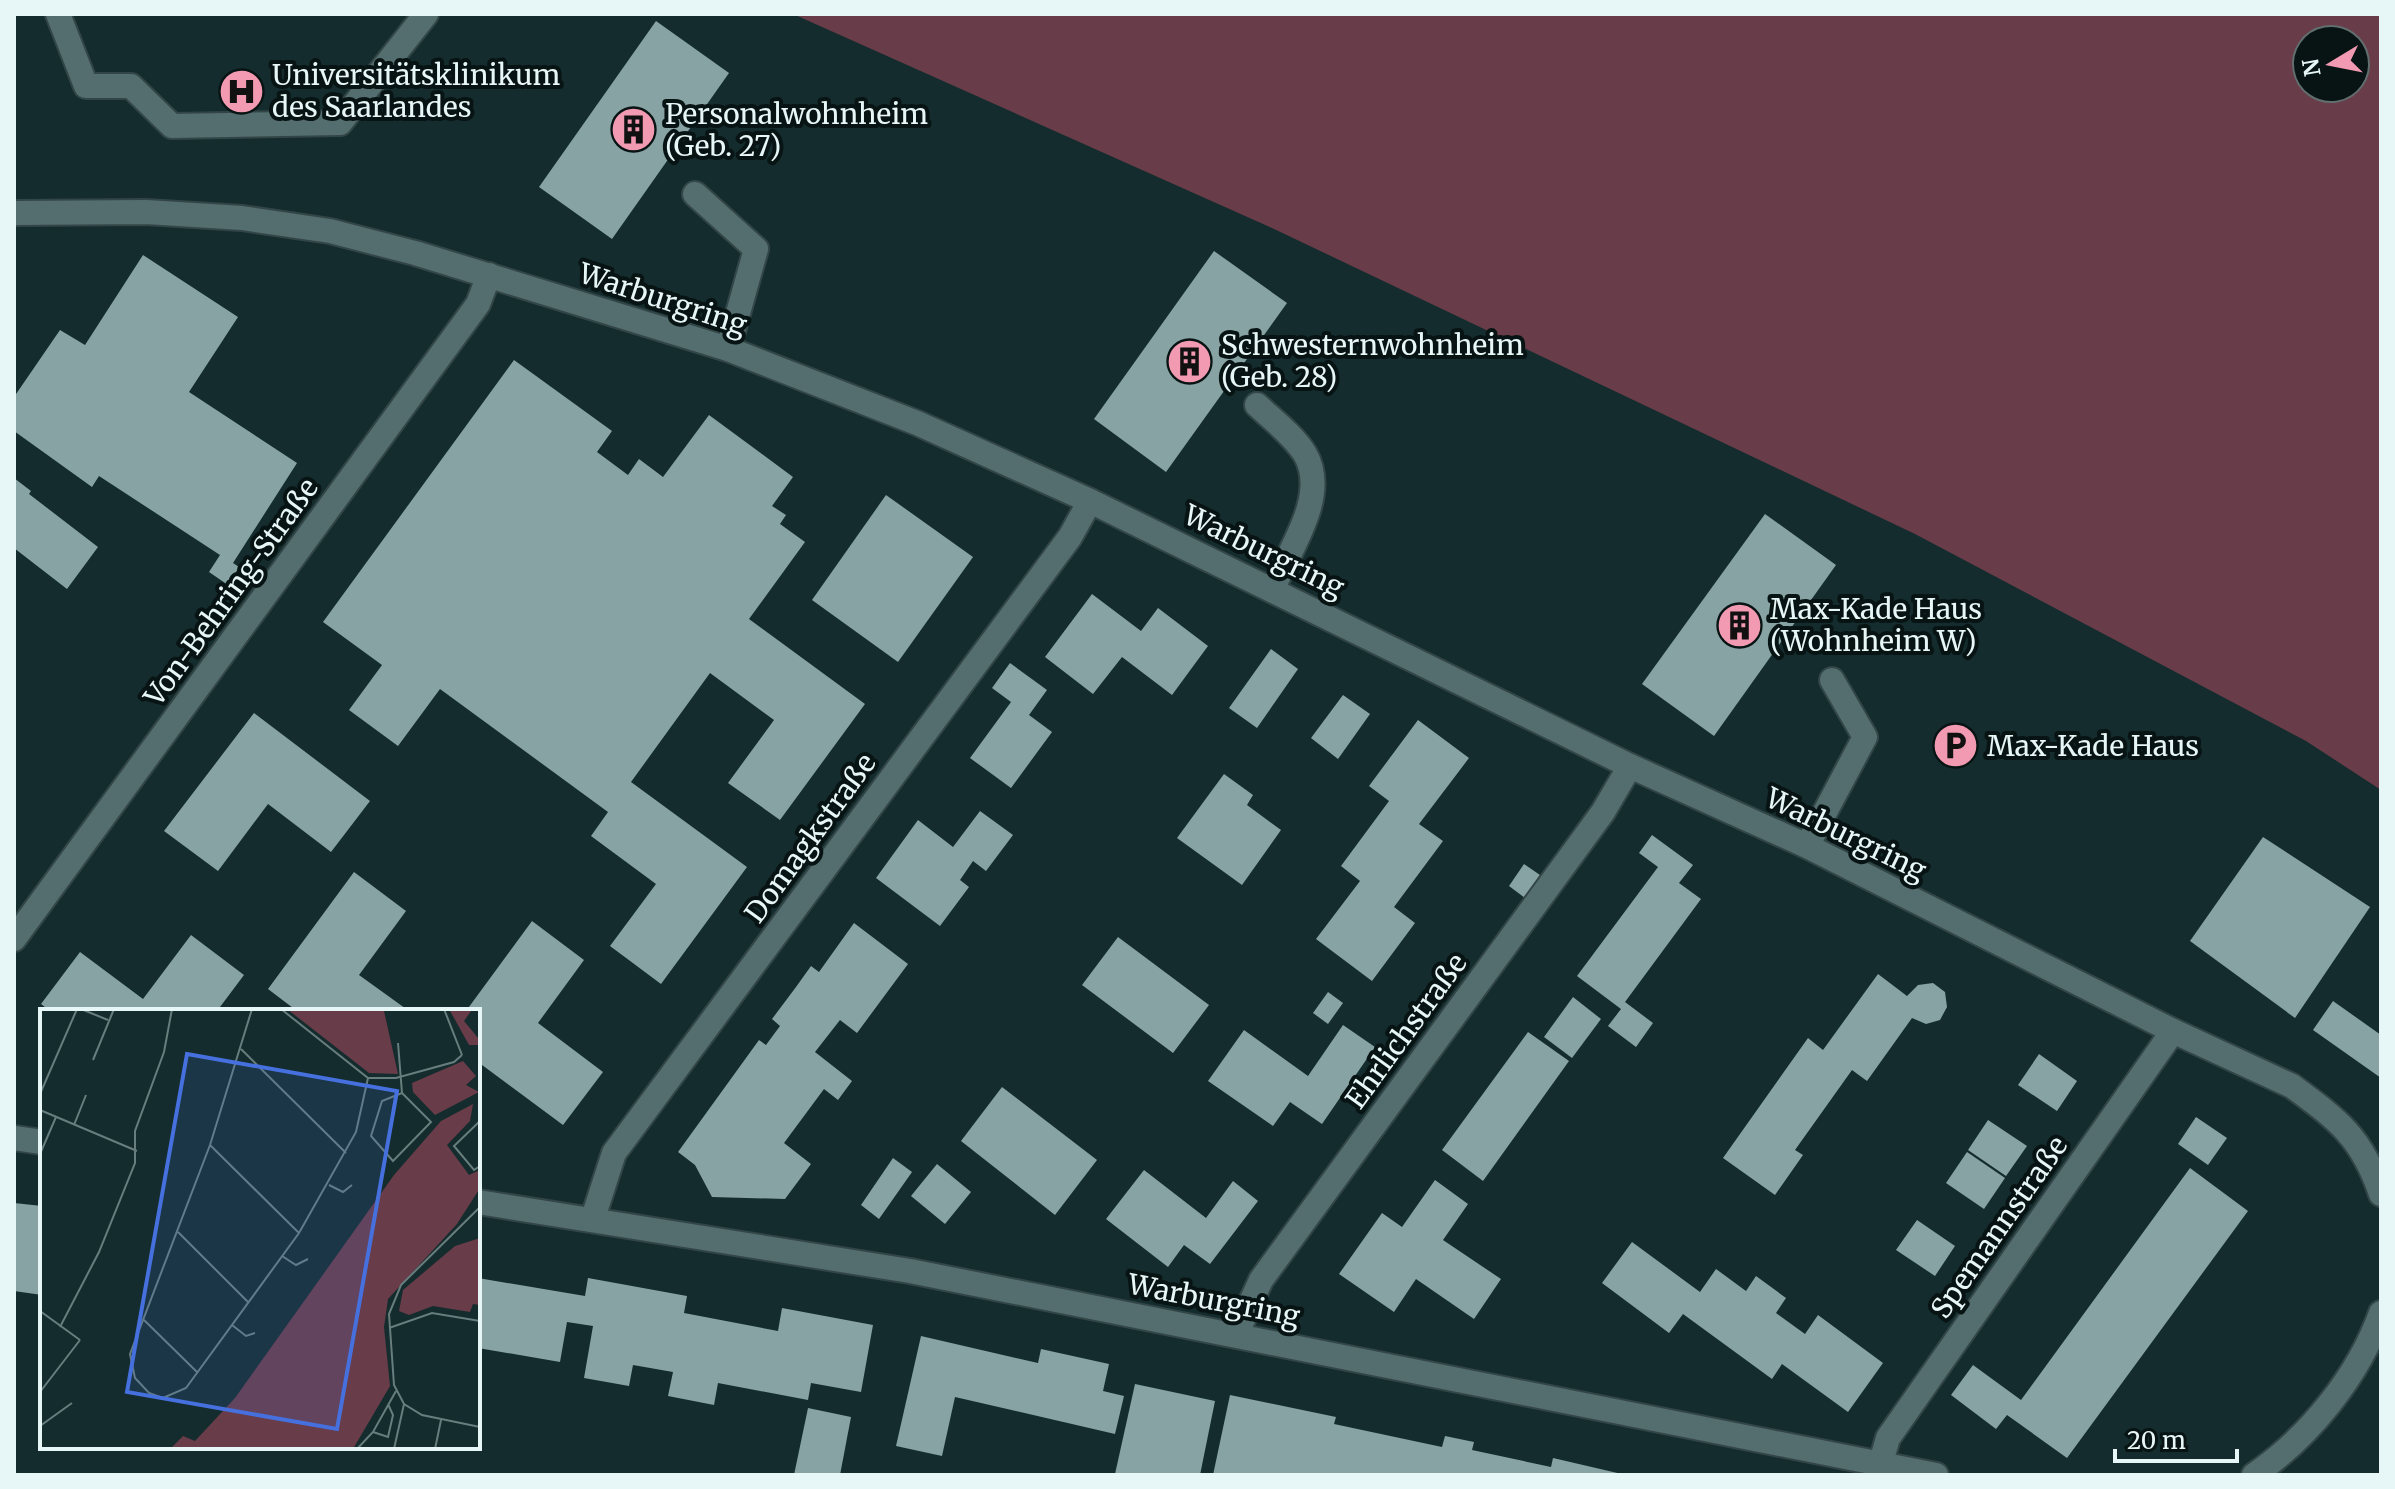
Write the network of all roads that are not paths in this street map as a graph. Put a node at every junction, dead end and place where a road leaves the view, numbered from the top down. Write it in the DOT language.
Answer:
graph roads {
  1 [pos="58,14"];
  2 [pos="426,14"];
  3 [pos="695,194"];
  4 [pos="14,213"];
  5 [pos="489,275"];
  6 [pos="728,349"];
  7 [pos="1257,405"];
  8 [pos="1090,501"];
  9 [pos="1273,588"];
  10 [pos="1832,680"];
  11 [pos="1630,766"];
  12 [pos="1807,846"];
  13 [pos="14,939"];
  14 [pos="2173,1031"];
  15 [pos="14,1138"];
  16 [pos="40,1142"];
  17 [pos="2381,1194"];
  18 [pos="480,1202"];
  19 [pos="593,1218"];
  20 [pos="2381,1313"];
  21 [pos="1236,1335"];
  22 [pos="1881,1462"];
  23 [pos="1936,1475"];
  24 [pos="2254,1475"];
  1 -- 2 [label="street"];
  3 -- 6 [label="street"];
  4 -- 5 [label="street, Warburgring"];
  5 -- 6 [label="street, Warburgring"];
  5 -- 13 [label="street, Von-Behring-Straße"];
  6 -- 8 [label="street, Warburgring"];
  7 -- 9 [label="street"];
  8 -- 9 [label="street, Warburgring"];
  8 -- 19 [label="street, Domagkstraße"];
  9 -- 11 [label="street, Warburgring"];
  10 -- 12 [label="street"];
  11 -- 12 [label="street, Warburgring"];
  11 -- 21 [label="street, Ehrlichstraße"];
  12 -- 14 [label="street, Warburgring"];
  14 -- 17 [label="street, Warburgring"];
  14 -- 22 [label="street, Spemannstraße"];
  15 -- 16 [label="street"];
  18 -- 19 [label="street, Warburgring"];
  19 -- 21 [label="street, Warburgring"];
  20 -- 24 [label="street"];
  21 -- 22 [label="street, Warburgring"];
  22 -- 23 [label="street, Warburgring"];
}
